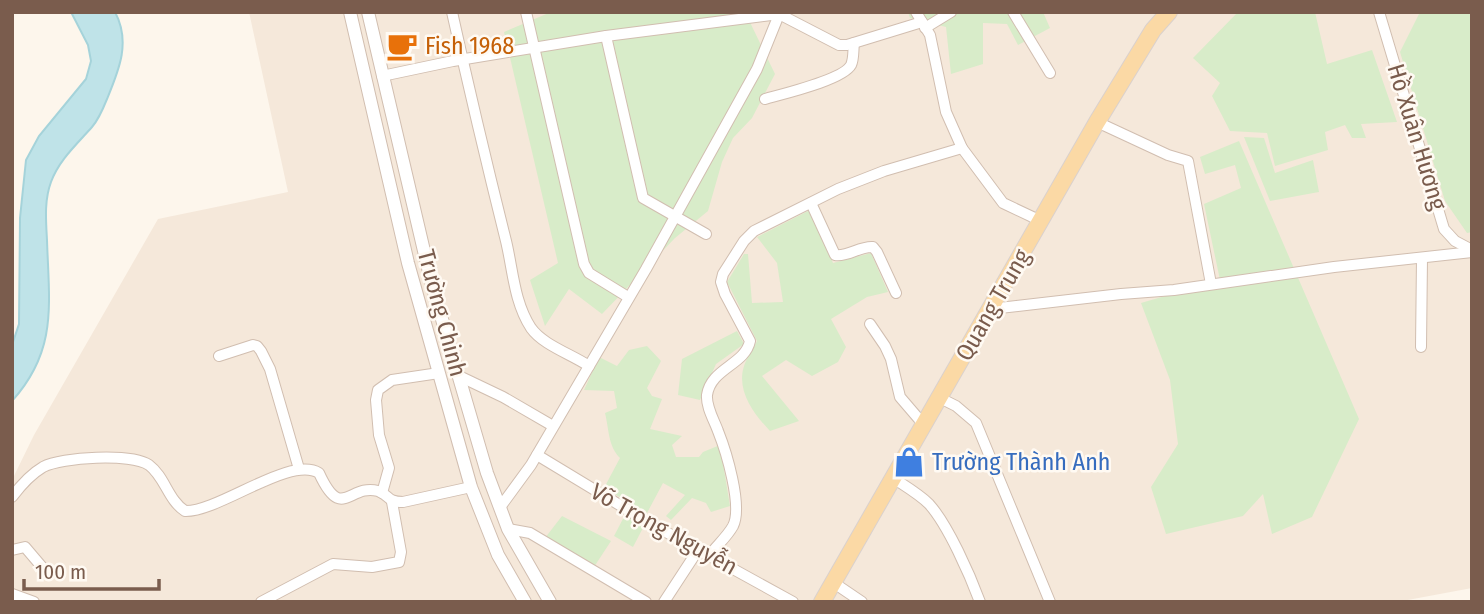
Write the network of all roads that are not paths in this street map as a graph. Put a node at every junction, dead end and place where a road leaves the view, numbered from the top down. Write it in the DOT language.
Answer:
graph roads {
  1 [pos="351,12"];
  2 [pos="368,12"];
  3 [pos="452,12"];
  4 [pos="526,12"];
  5 [pos="951,12"];
  6 [pos="1013,12"];
  7 [pos="1169,12"];
  8 [pos="1379,12"];
  9 [pos="780,13"];
  10 [pos="921,21"];
  11 [pos="606,36"];
  12 [pos="854,43"];
  13 [pos="534,48"];
  14 [pos="463,60"];
  15 [pos="1050,73"];
  16 [pos="382,76"];
  17 [pos="366,80"];
  18 [pos="765,99"];
  19 [pos="1097,122"];
  20 [pos="962,148"];
  21 [pos="811,203"];
  22 [pos="674,217"];
  23 [pos="1041,221"];
  24 [pos="706,234"];
  25 [pos="1472,251"];
  26 [pos="1422,258"];
  27 [pos="1211,284"];
  28 [pos="896,293"];
  29 [pos="628,297"];
  30 [pos="991,309"];
  31 [pos="870,324"];
  32 [pos="1422,347"];
  33 [pos="219,356"];
  34 [pos="589,366"];
  35 [pos="439,373"];
  36 [pos="459,376"];
  37 [pos="940,398"];
  38 [pos="924,425"];
  39 [pos="553,426"];
  40 [pos="537,455"];
  41 [pos="299,470"];
  42 [pos="893,478"];
  43 [pos="471,487"];
  44 [pos="382,493"];
  45 [pos="12,497"];
  46 [pos="392,502"];
  47 [pos="501,506"];
  48 [pos="481,514"];
  49 [pos="508,529"];
  50 [pos="12,550"];
  51 [pos="704,553"];
  52 [pos="42,567"];
  53 [pos="834,583"];
  54 [pos="12,594"];
  55 [pos="34,602"];
  56 [pos="261,602"];
  57 [pos="525,602"];
  58 [pos="550,602"];
  59 [pos="646,602"];
  60 [pos="664,602"];
  61 [pos="793,602"];
  62 [pos="822,602"];
  63 [pos="862,602"];
  64 [pos="980,602"];
  65 [pos="1050,602"];
  1 -- 17 [label="street, Trường Chinh"];
  2 -- 16 [label="street, Trường Chinh"];
  3 -- 14 [label="street"];
  4 -- 13 [label="street"];
  5 -- 10 [label="street"];
  6 -- 15 [label="street"];
  7 -- 19 [label="main road, Quang Trung"];
  8 -- 25 [label="street, Hồ Xuân Hương"];
  9 -- 11 [label="street"];
  9 -- 12 [label="street"];
  9 -- 22 [label="street"];
  10 -- 12 [label="street"];
  10 -- 20 [label="street"];
  11 -- 13 [label="street"];
  11 -- 22 [label="street"];
  12 -- 18 [label="street"];
  13 -- 14 [label="street"];
  13 -- 29 [label="street"];
  14 -- 16 [label="street"];
  14 -- 34 [label="street"];
  16 -- 17 [label="street"];
  16 -- 36 [label="street, Trường Chinh"];
  17 -- 35 [label="street, Trường Chinh"];
  19 -- 23 [label="main road, Quang Trung"];
  19 -- 27 [label="street"];
  20 -- 21 [label="street"];
  20 -- 23 [label="street"];
  21 -- 28 [label="street"];
  21 -- 51 [label="street"];
  22 -- 24 [label="street"];
  22 -- 29 [label="street"];
  23 -- 30 [label="main road, Quang Trung"];
  25 -- 26 [label="street"];
  26 -- 27 [label="street"];
  26 -- 32 [label="street"];
  27 -- 30 [label="street"];
  29 -- 34 [label="street"];
  30 -- 37 [label="main road, Quang Trung"];
  31 -- 38 [label="street"];
  33 -- 41 [label="street"];
  34 -- 39 [label="street"];
  35 -- 43 [label="street, Trường Chinh"];
  35 -- 44 [label="street"];
  36 -- 39 [label="street"];
  36 -- 47 [label="street, Trường Chinh"];
  37 -- 38 [label="main road, Quang Trung"];
  37 -- 65 [label="street"];
  38 -- 42 [label="main road, Quang Trung"];
  39 -- 40 [label="street"];
  40 -- 47 [label="street"];
  40 -- 51 [label="street, Võ Trọng Nguyễn"];
  41 -- 44 [label="street"];
  41 -- 45 [label="street"];
  42 -- 53 [label="main road, Quang Trung"];
  42 -- 64 [label="street"];
  43 -- 46 [label="street"];
  43 -- 48 [label="street, Trường Chinh"];
  44 -- 46 [label="street"];
  46 -- 56 [label="street"];
  47 -- 48 [label="street"];
  47 -- 49 [label="street, Trường Chinh"];
  48 -- 57 [label="street, Trường Chinh"];
  49 -- 58 [label="street, Trường Chinh"];
  49 -- 59 [label="street"];
  50 -- 52 [label="street"];
  51 -- 60 [label="street"];
  51 -- 61 [label="street, Võ Trọng Nguyễn"];
  53 -- 62 [label="main road, Quang Trung"];
  53 -- 63 [label="street"];
  54 -- 55 [label="street"];
}
